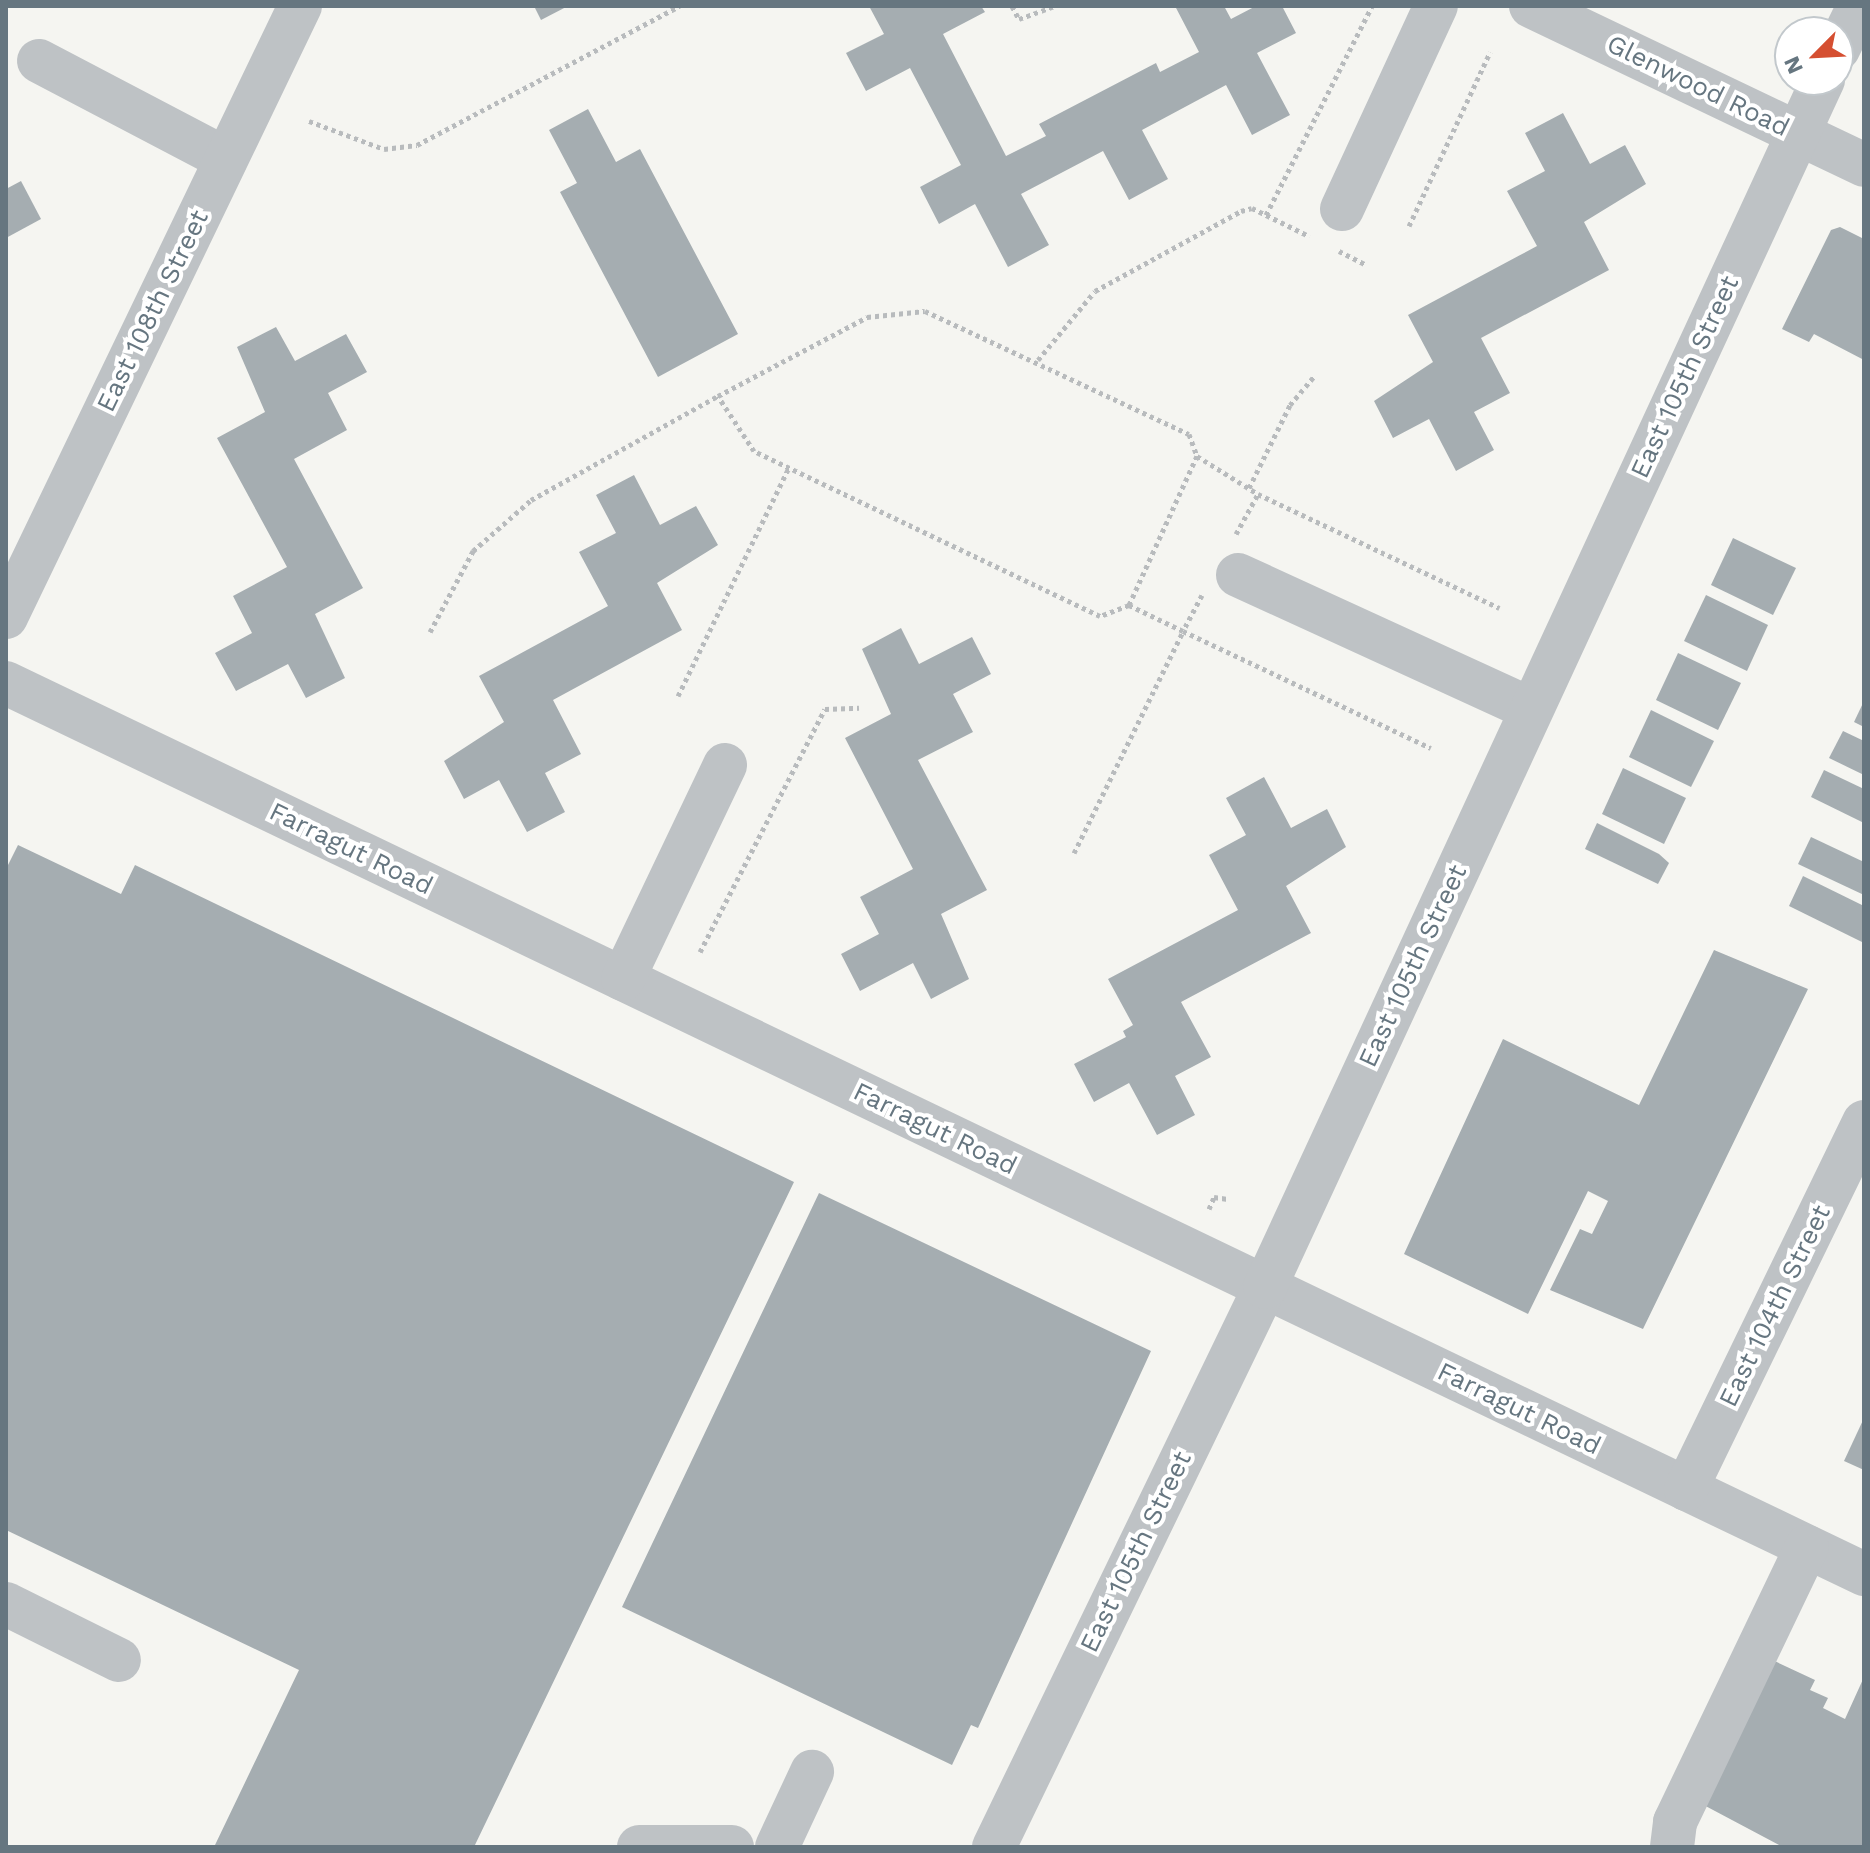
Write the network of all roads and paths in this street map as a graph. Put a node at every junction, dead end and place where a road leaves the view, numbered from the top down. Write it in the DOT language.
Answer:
graph roads {
  1 [pos="300,6"];
  2 [pos="680,6"];
  3 [pos="1012,6"];
  4 [pos="1055,6"];
  5 [pos="1372,6"];
  6 [pos="1436,6"];
  7 [pos="1531,6"];
  8 [pos="1490,52"];
  9 [pos="39,61"];
  10 [pos="1816,96"];
  11 [pos="309,121"];
  12 [pos="1798,134"];
  13 [pos="226,159"];
  14 [pos="1864,165"];
  15 [pos="1266,215"];
  16 [pos="1409,226"];
  17 [pos="1329,232"];
  18 [pos="1367,265"];
  19 [pos="1038,360"];
  20 [pos="1315,375"];
  21 [pos="718,396"];
  22 [pos="1197,456"];
  23 [pos="789,467"];
  24 [pos="1249,488"];
  25 [pos="1258,494"];
  26 [pos="1238,575"];
  27 [pos="1129,605"];
  28 [pos="6,617"];
  29 [pos="430,632"];
  30 [pos="6,683"];
  31 [pos="678,696"];
  32 [pos="859,708"];
  33 [pos="1531,709"];
  34 [pos="725,765"];
  35 [pos="1074,853"];
  36 [pos="700,952"];
  37 [pos="623,979"];
  38 [pos="1864,1122"];
  39 [pos="1228,1199"];
  40 [pos="1209,1209"];
  41 [pos="1265,1287"];
  42 [pos="1686,1489"];
  43 [pos="1807,1547"];
  44 [pos="1864,1574"];
  45 [pos="6,1604"];
  46 [pos="119,1660"];
  47 [pos="812,1772"];
  48 [pos="639,1847"];
  49 [pos="732,1847"];
  50 [pos="777,1847"];
  51 [pos="994,1847"];
  52 [pos="1672,1847"];
  1 -- 13 [label="street, East 108th Street"];
  2 -- 11 [label="path"];
  3 -- 4 [label="path"];
  5 -- 15 [label="path"];
  6 -- 17 [label="street"];
  7 -- 12 [label="street, Glenwood Road"];
  8 -- 16 [label="path"];
  9 -- 13 [label="street"];
  10 -- 12 [label="street, East 105th Street"];
  12 -- 14 [label="street, Glenwood Road"];
  12 -- 33 [label="street, East 105th Street"];
  13 -- 28 [label="street, East 108th Street"];
  15 -- 17 [label="path"];
  15 -- 19 [label="path"];
  17 -- 18 [label="path"];
  19 -- 21 [label="path"];
  19 -- 22 [label="path"];
  20 -- 24 [label="path"];
  21 -- 23 [label="path"];
  21 -- 29 [label="path"];
  22 -- 24 [label="path"];
  22 -- 27 [label="path"];
  23 -- 27 [label="path"];
  23 -- 31 [label="path"];
  24 -- 25 [label="path"];
  26 -- 33 [label="street"];
  27 -- 35 [label="path"];
  30 -- 37 [label="street, Farragut Road"];
  32 -- 36 [label="path"];
  33 -- 41 [label="street, East 105th Street"];
  34 -- 37 [label="street"];
  37 -- 41 [label="street, Farragut Road"];
  38 -- 42 [label="street, East 104th Street"];
  39 -- 40 [label="path"];
  41 -- 42 [label="street, Farragut Road"];
  41 -- 51 [label="street, East 105th Street"];
  42 -- 43 [label="street, Farragut Road"];
  43 -- 44 [label="street, Farragut Road"];
  43 -- 52 [label="street"];
  45 -- 46 [label="street"];
  47 -- 50 [label="street"];
  48 -- 49 [label="street"];
}
